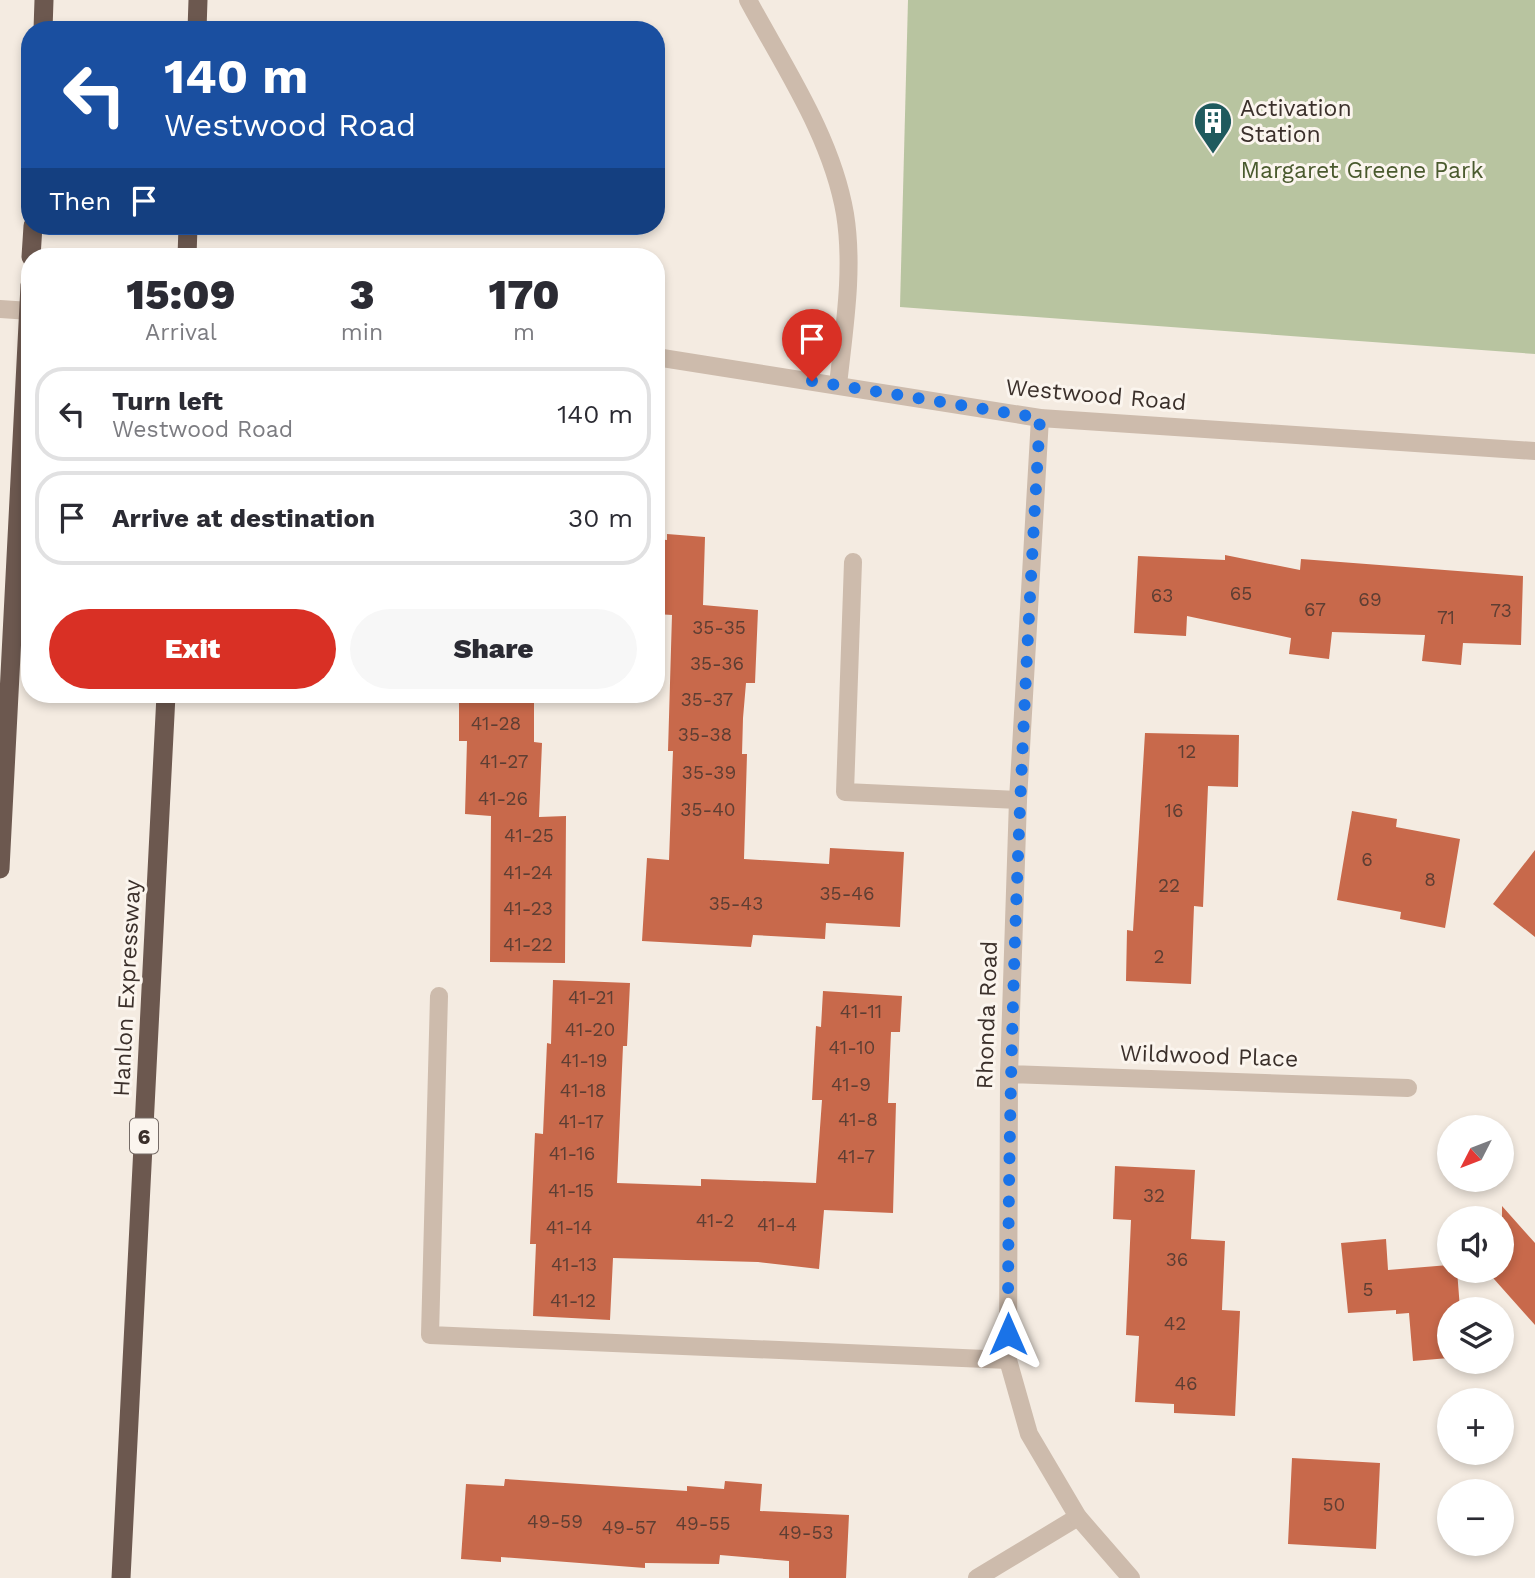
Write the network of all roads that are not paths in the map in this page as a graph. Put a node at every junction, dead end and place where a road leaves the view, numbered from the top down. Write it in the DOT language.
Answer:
graph roads {
  1 [pos="44,0"];
  2 [pos="198,0"];
  3 [pos="748,0"];
  4 [pos="43,21"];
  5 [pos="197,21"];
  6 [pos="0,309"];
  7 [pos="21,310"];
  8 [pos="665,358"];
  9 [pos="838,385"];
  10 [pos="1040,418"];
  11 [pos="1535,450"];
  12 [pos="21,460"];
  13 [pos="853,562"];
  14 [pos="166,703"];
  15 [pos="1018,800"];
  16 [pos="0,869"];
  17 [pos="439,996"];
  18 [pos="1009,1074"];
  19 [pos="1408,1088"];
  20 [pos="1008,1360"];
  21 [pos="1078,1517"];
  22 [pos="121,1578"];
  23 [pos="977,1578"];
  24 [pos="1131,1578"];
  1 -- 4 [label="highway"];
  2 -- 5 [label="highway"];
  3 -- 9 [label="street"];
  6 -- 7 [label="street"];
  8 -- 9 [label="street, Westwood Road"];
  9 -- 10 [label="street, Westwood Road"];
  10 -- 11 [label="street, Westwood Road"];
  10 -- 15 [label="street, Rhonda Road"];
  12 -- 16 [label="highway"];
  13 -- 15 [label="street"];
  14 -- 22 [label="highway, Hanlon Expressway / 6"];
  15 -- 18 [label="street, Rhonda Road"];
  17 -- 20 [label="street"];
  18 -- 19 [label="street, Wildwood Place"];
  18 -- 20 [label="street, Rhonda Road"];
  20 -- 21 [label="street, Rhonda Road"];
  21 -- 23 [label="street"];
  21 -- 24 [label="street, Rhonda Road"];
}
